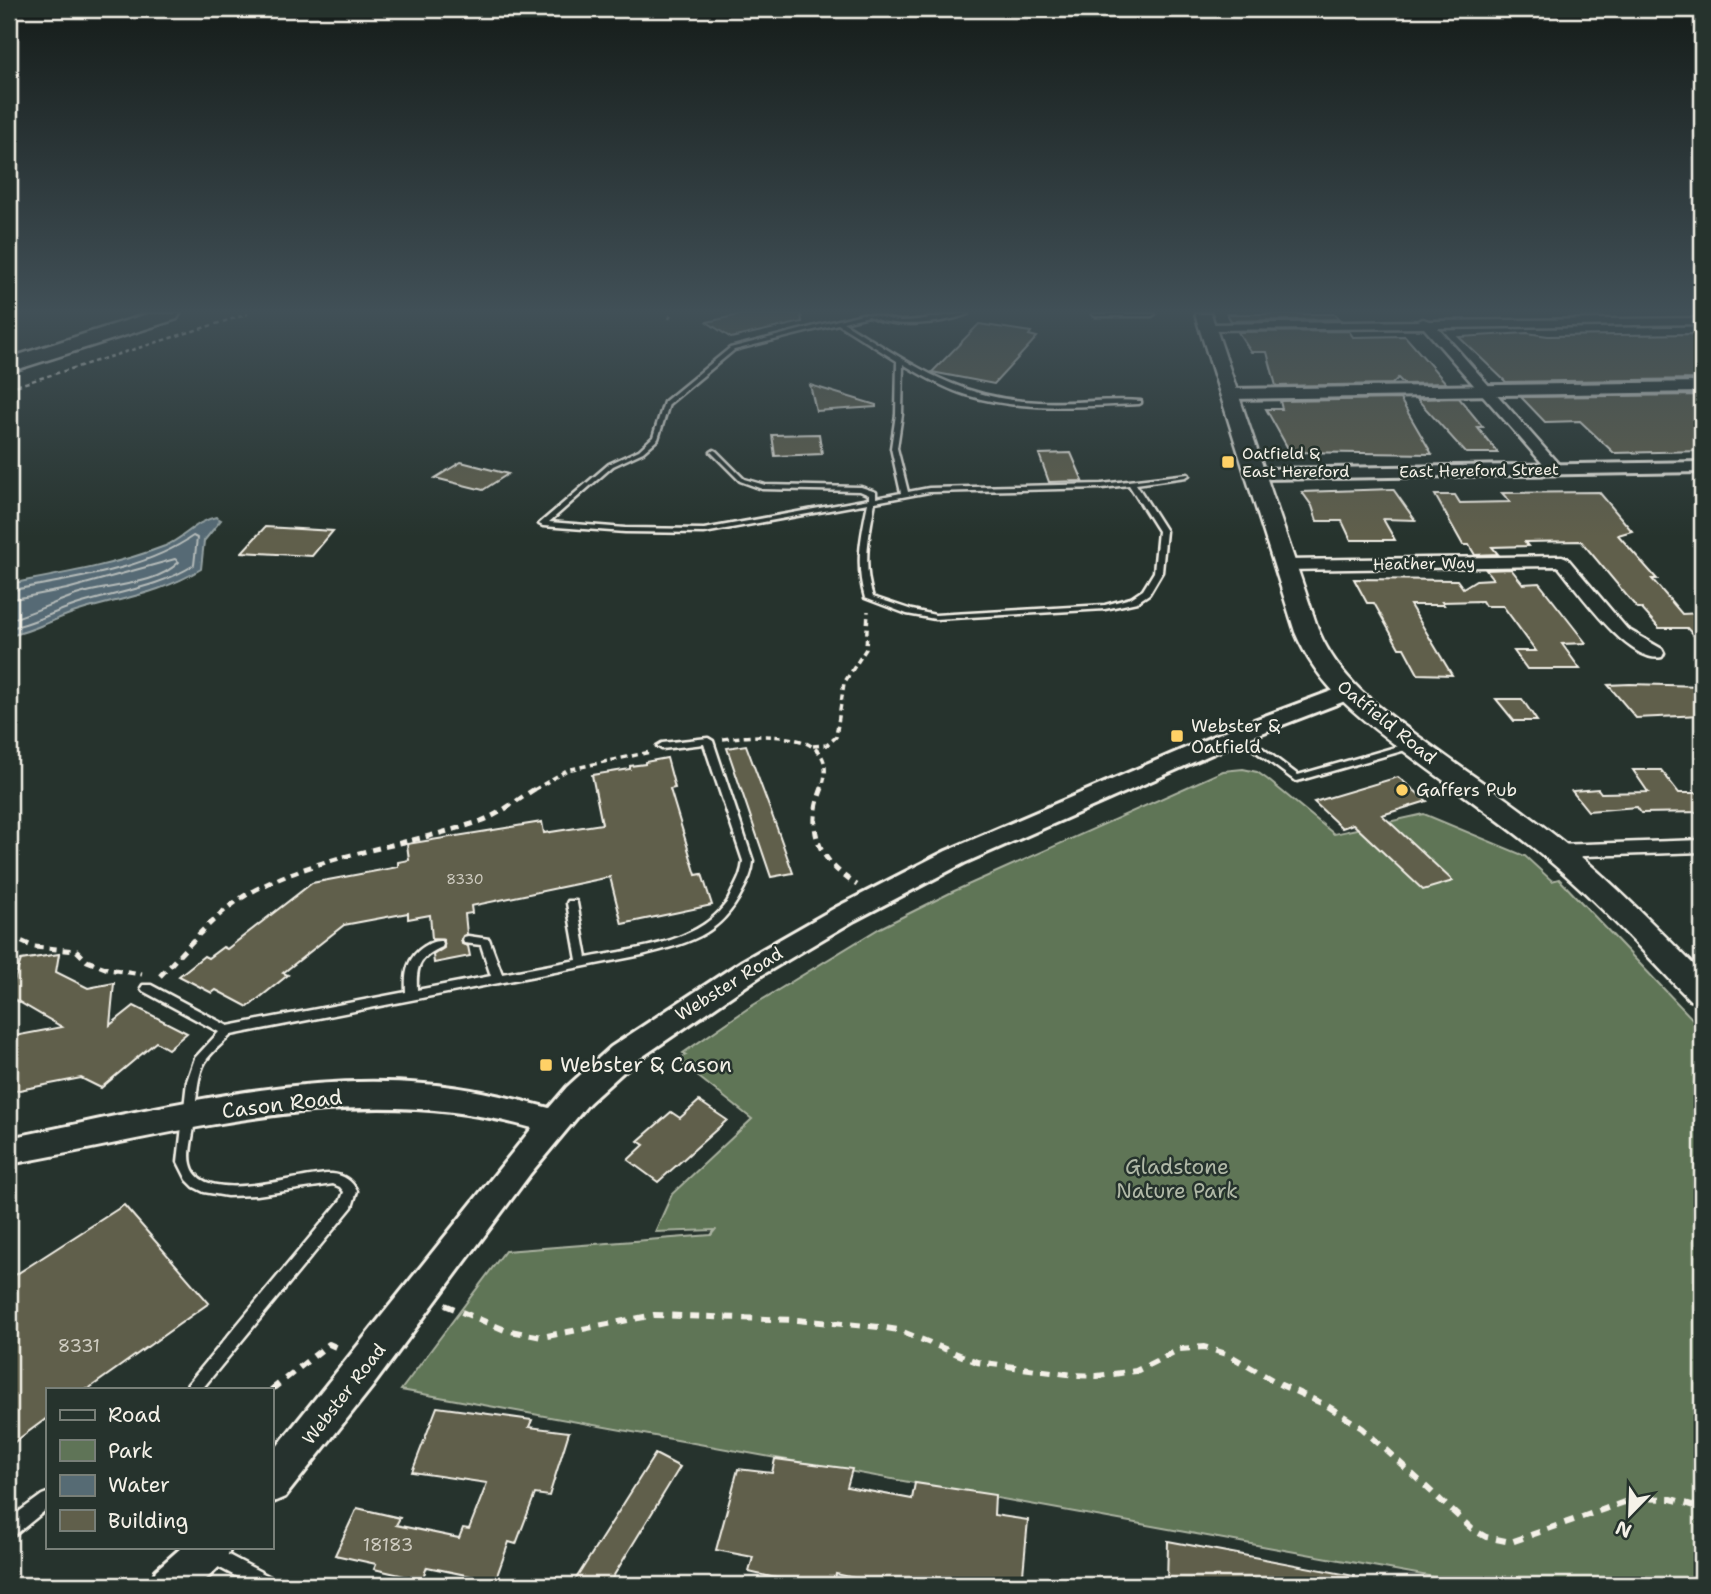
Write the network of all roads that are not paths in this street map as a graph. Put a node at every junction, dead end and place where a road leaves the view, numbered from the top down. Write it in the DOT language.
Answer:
graph roads {
  1 [pos="684,388"];
  2 [pos="899,388"];
  3 [pos="955,388"];
  4 [pos="1228,388"];
  5 [pos="1602,388"];
  6 [pos="1485,390"];
  7 [pos="1230,394"];
  8 [pos="1139,402"];
  9 [pos="714,452"];
  10 [pos="1702,467"];
  11 [pos="1555,469"];
  12 [pos="1256,474"];
  13 [pos="1185,475"];
  14 [pos="1132,483"];
  15 [pos="905,494"];
  16 [pos="872,502"];
  17 [pos="1285,565"];
  18 [pos="1656,653"];
  19 [pos="1345,693"];
  20 [pos="1238,734"];
  21 [pos="1413,745"];
  22 [pos="662,746"];
  23 [pos="1702,846"];
  24 [pos="1556,851"];
  25 [pos="572,903"];
  26 [pos="468,940"];
  27 [pos="438,944"];
  28 [pos="583,962"];
  29 [pos="498,979"];
  30 [pos="147,988"];
  31 [pos="1702,992"];
  32 [pos="412,995"];
  33 [pos="227,1031"];
  34 [pos="190,1116"];
  35 [pos="555,1122"];
  36 [pos="9,1151"];
  37 [pos="194,1388"];
  38 [pos="273,1481"];
  39 [pos="46,1501"];
  40 [pos="9,1529"];
  41 [pos="208,1549"];
  42 [pos="171,1585"];
  43 [pos="268,1585"];
  1 -- 16 [label="lane"];
  2 -- 15 [label="lane"];
  3 -- 8 [label="lane"];
  4 -- 7 [label="main road, Oatfield Road"];
  5 -- 6 [label="street"];
  6 -- 7 [label="street"];
  6 -- 11 [label="street"];
  7 -- 12 [label="main road, Oatfield Road"];
  9 -- 16 [label="lane"];
  10 -- 11 [label="street, East Hereford Street"];
  11 -- 12 [label="street, East Hereford Street"];
  12 -- 17 [label="main road, Oatfield Road"];
  13 -- 14 [label="lane"];
  14 -- 15 [label="lane"];
  14 -- 16 [label="lane"];
  15 -- 16 [label="lane"];
  17 -- 18 [label="street, Heather Way"];
  17 -- 19 [label="main road, Oatfield Road"];
  19 -- 20 [label="street, Webster Road"];
  19 -- 21 [label="main road, Oatfield Road"];
  20 -- 21 [label="lane"];
  20 -- 35 [label="street, Webster Road"];
  21 -- 24 [label="main road, Oatfield Road"];
  22 -- 28 [label="lane"];
  23 -- 24 [label="street"];
  24 -- 31 [label="main road, Oatfield Road"];
  25 -- 28 [label="lane"];
  26 -- 29 [label="lane"];
  27 -- 32 [label="lane"];
  28 -- 29 [label="lane"];
  29 -- 32 [label="lane"];
  30 -- 33 [label="lane"];
  32 -- 33 [label="lane"];
  33 -- 34 [label="lane"];
  34 -- 35 [label="street, Cason Road"];
  34 -- 36 [label="street, Cason Road"];
  34 -- 37 [label="lane"];
  35 -- 38 [label="street, Webster Road"];
  39 -- 40 [label="lane"];
  41 -- 42 [label="street"];
  41 -- 43 [label="lane"];
}
